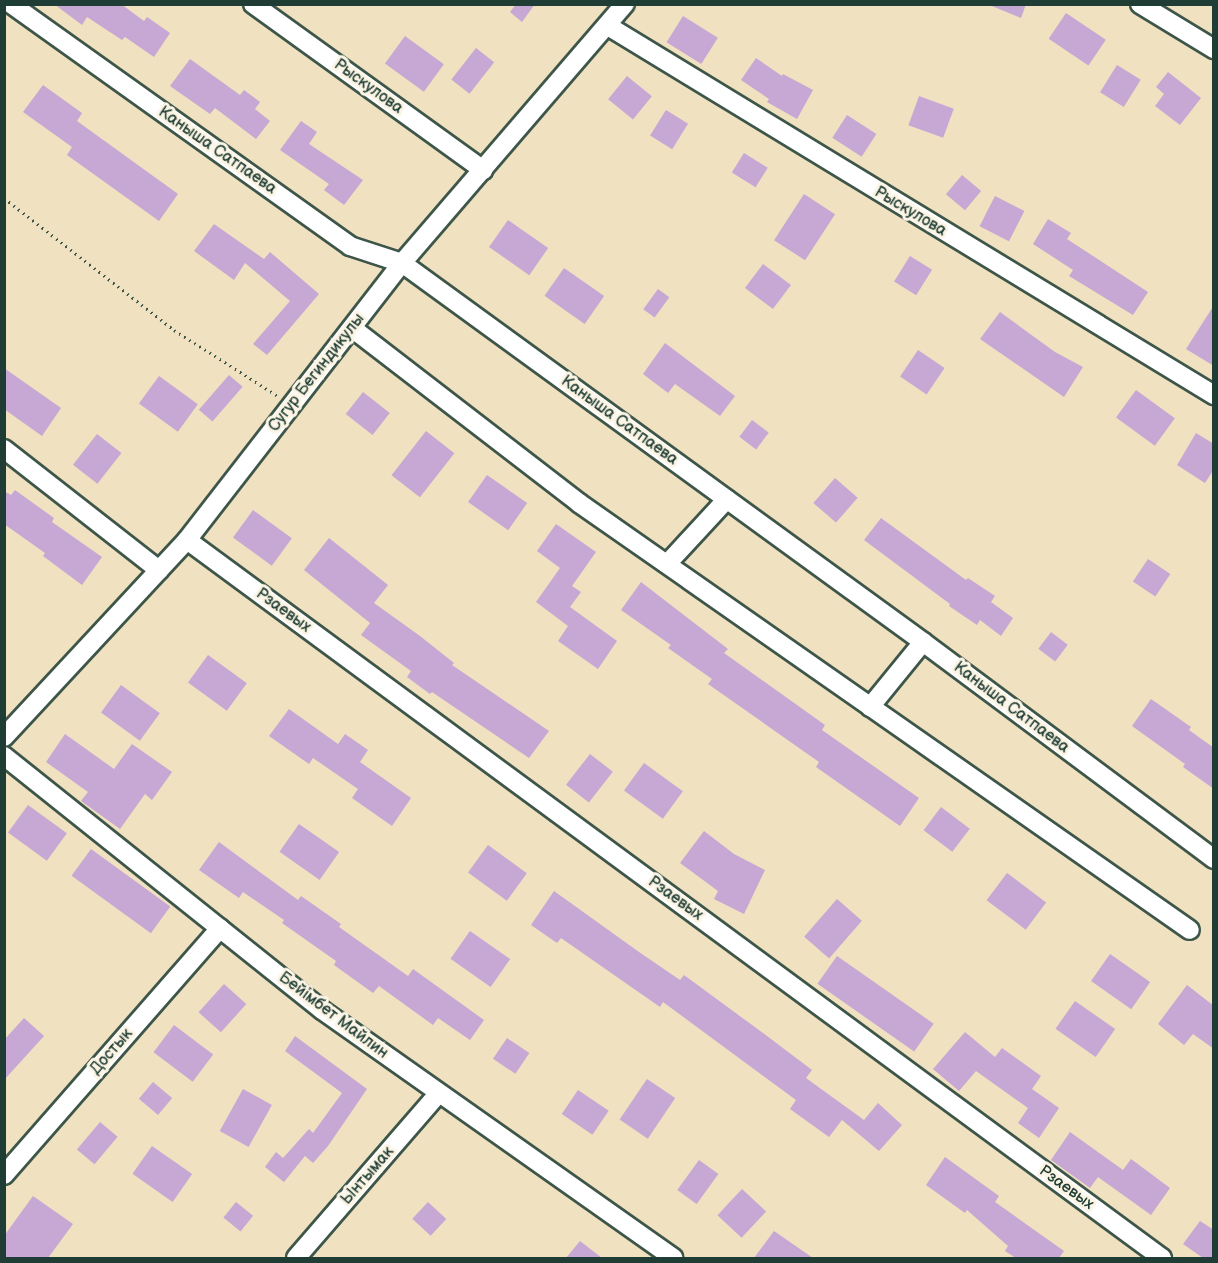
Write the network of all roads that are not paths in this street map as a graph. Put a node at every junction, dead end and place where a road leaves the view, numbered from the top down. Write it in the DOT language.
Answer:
graph roads {
  1 [pos="11,4"];
  2 [pos="253,4"];
  3 [pos="625,4"];
  4 [pos="1140,4"];
  5 [pos="608,26"];
  6 [pos="1214,49"];
  7 [pos="483,170"];
  8 [pos="402,263"];
  9 [pos="352,328"];
  10 [pos="1214,394"];
  11 [pos="4,449"];
  12 [pos="727,499"];
  13 [pos="187,540"];
  14 [pos="667,564"];
  15 [pos="159,570"];
  16 [pos="923,642"];
  17 [pos="870,707"];
  18 [pos="4,737"];
  19 [pos="4,756"];
  20 [pos="1214,859"];
  21 [pos="220,928"];
  22 [pos="1190,930"];
  23 [pos="439,1093"];
  24 [pos="4,1175"];
  25 [pos="661,1255"];
  26 [pos="296,1258"];
  27 [pos="1162,1258"];
  1 -- 8 [label="street, Каныша Сатпаева"];
  2 -- 7 [label="street, Рыскулова"];
  3 -- 5 [label="street, Сугур Бегиндикулы"];
  4 -- 6 [label="street"];
  5 -- 7 [label="street, Сугур Бегиндикулы"];
  5 -- 10 [label="street, Рыскулова"];
  7 -- 8 [label="street, Сугур Бегиндикулы"];
  8 -- 9 [label="street, Сугур Бегиндикулы"];
  8 -- 12 [label="street, Каныша Сатпаева"];
  9 -- 13 [label="street, Сугур Бегиндикулы"];
  9 -- 14 [label="street"];
  11 -- 15 [label="street"];
  12 -- 14 [label="street"];
  12 -- 16 [label="street, Каныша Сатпаева"];
  13 -- 15 [label="street, Сугур Бегиндикулы"];
  13 -- 27 [label="street, Рзаевых"];
  14 -- 17 [label="street"];
  15 -- 18 [label="street, Сугур Бегиндикулы"];
  16 -- 17 [label="street"];
  16 -- 20 [label="street, Каныша Сатпаева"];
  17 -- 22 [label="street"];
  19 -- 21 [label="street, Бейімбет Майлин"];
  21 -- 23 [label="street, Бейімбет Майлин"];
  21 -- 24 [label="street, Достык"];
  23 -- 25 [label="street, Бейімбет Майлин"];
  23 -- 26 [label="street, Ынтымак"];
}
